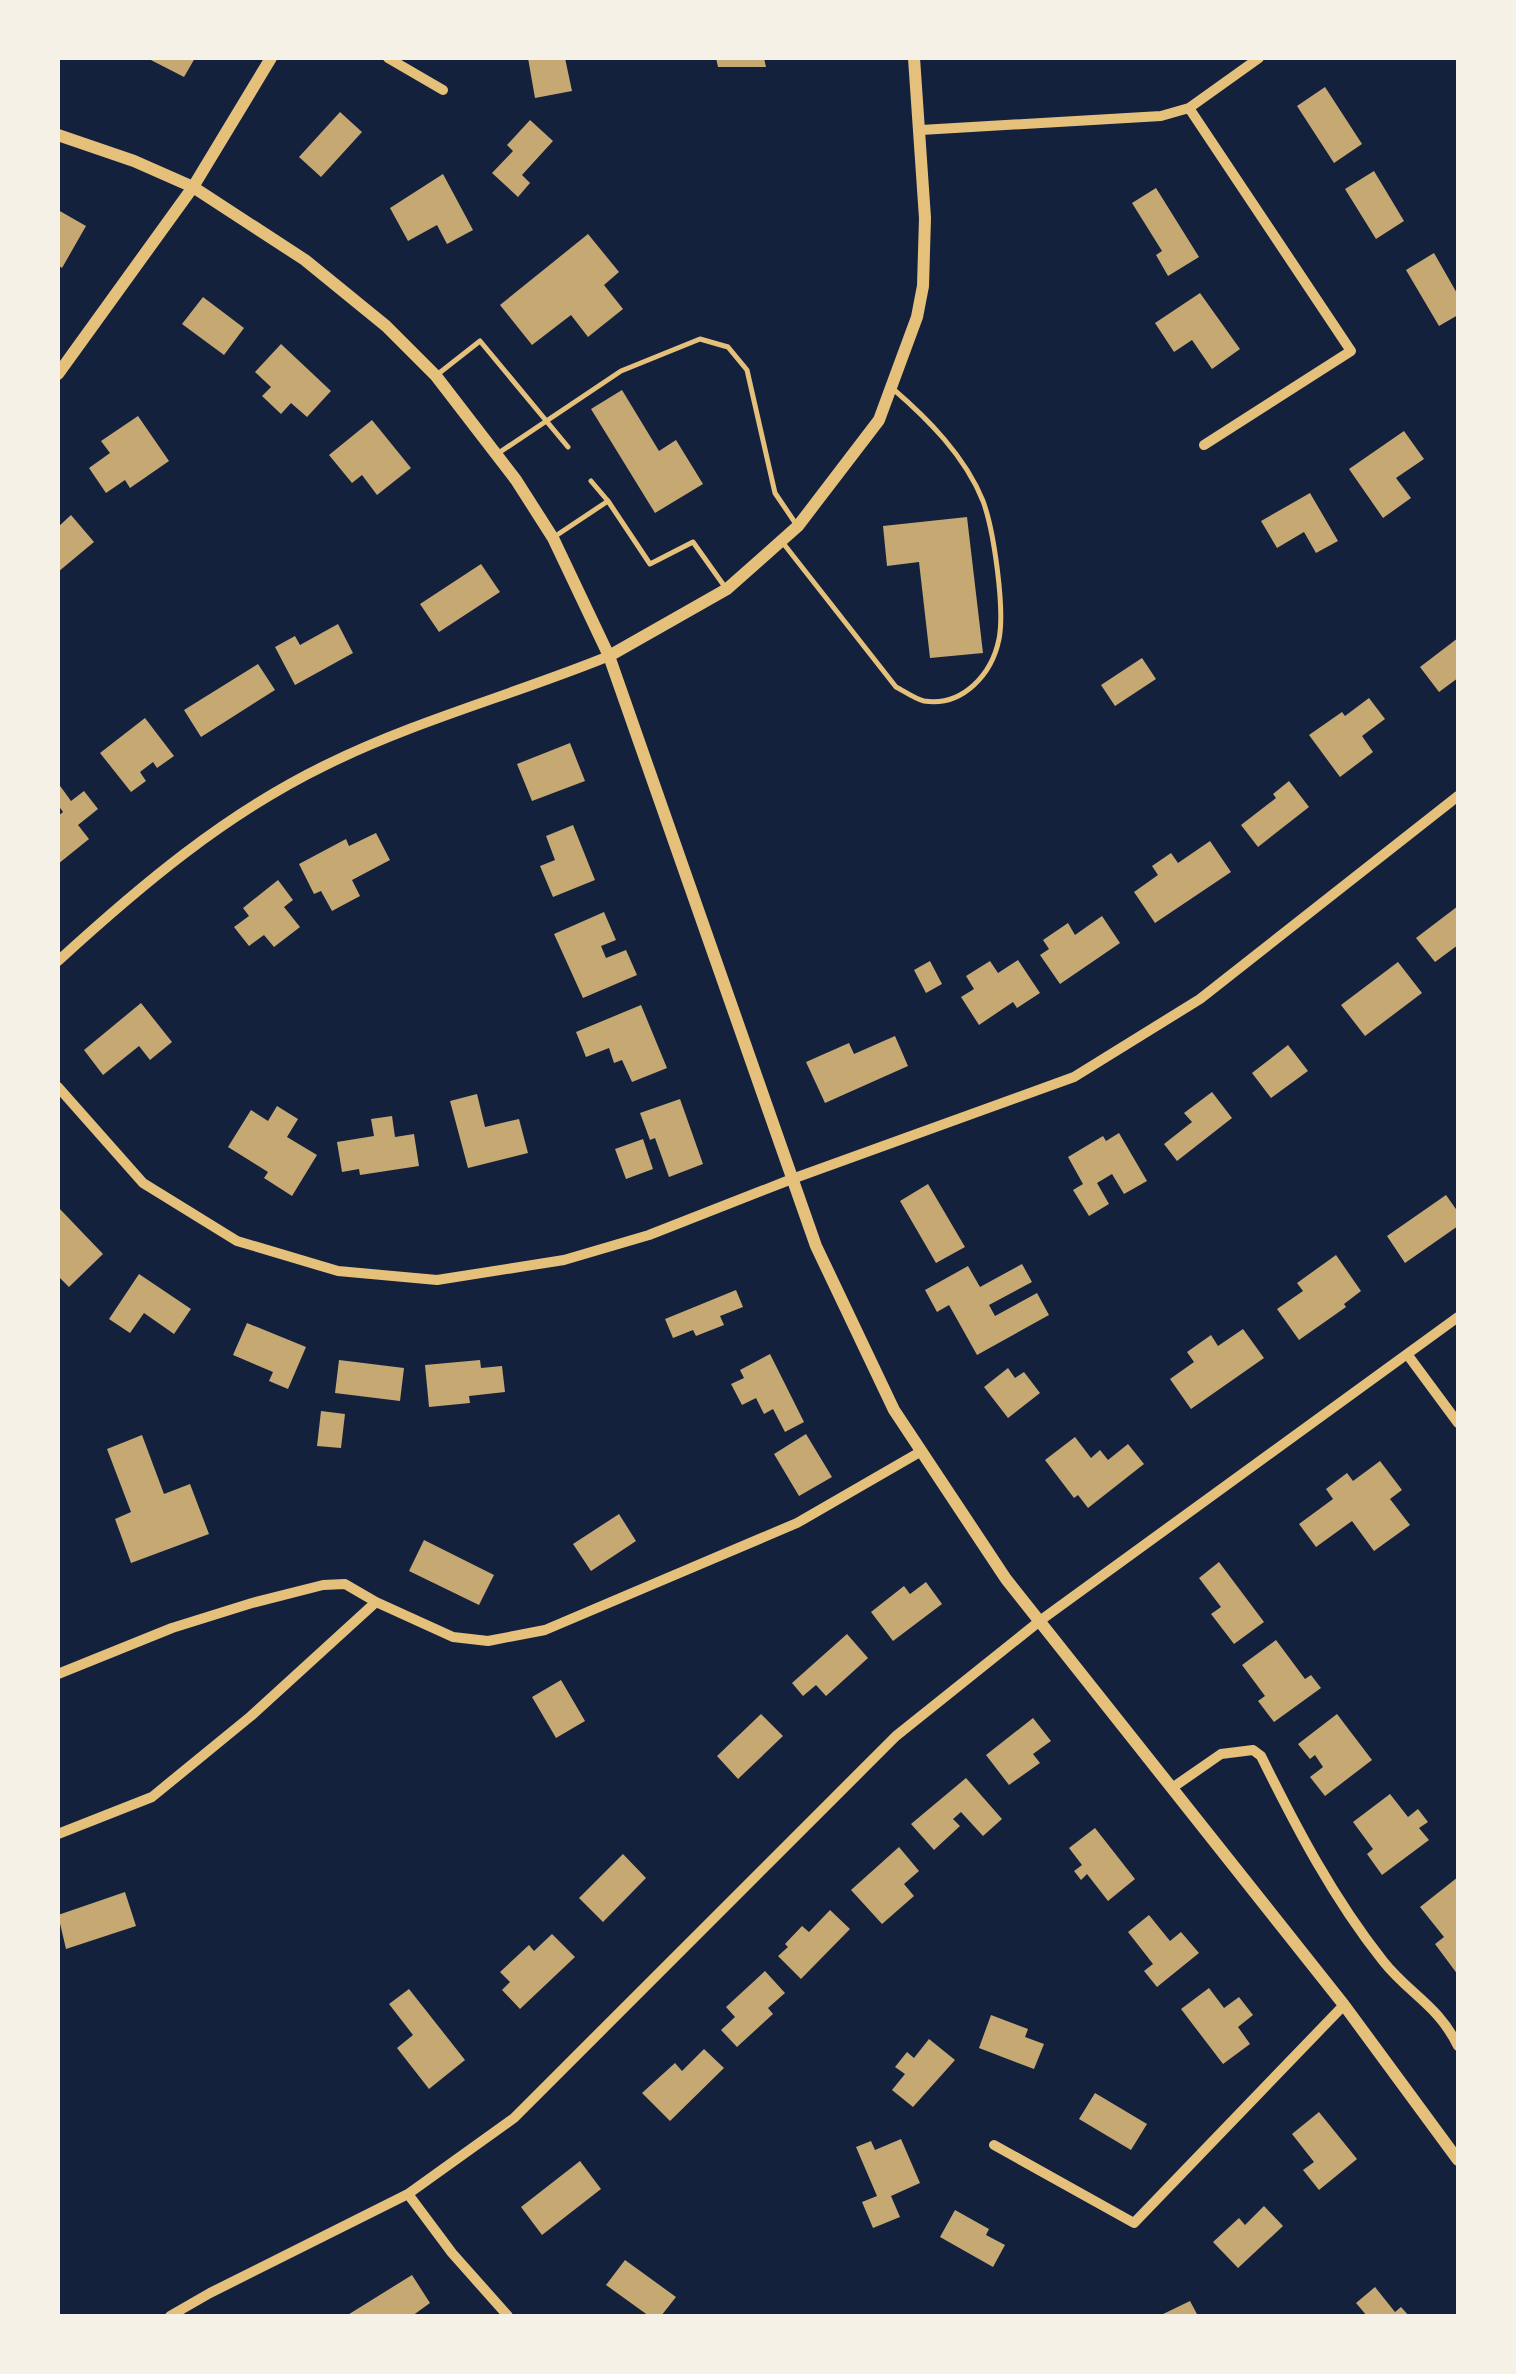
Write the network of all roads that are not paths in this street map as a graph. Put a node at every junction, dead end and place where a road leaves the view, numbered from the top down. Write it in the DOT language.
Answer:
graph roads {
  1 [pos="272,58"];
  2 [pos="388,58"];
  3 [pos="914,58"];
  4 [pos="1259,58"];
  5 [pos="443,90"];
  6 [pos="1189,108"];
  7 [pos="921,130"];
  8 [pos="58,135"];
  9 [pos="192,187"];
  10 [pos="58,374"];
  11 [pos="436,376"];
  12 [pos="892,388"];
  13 [pos="546,422"];
  14 [pos="1204,445"];
  15 [pos="568,447"];
  16 [pos="497,454"];
  17 [pos="592,481"];
  18 [pos="608,501"];
  19 [pos="798,526"];
  20 [pos="553,538"];
  21 [pos="781,541"];
  22 [pos="727,589"];
  23 [pos="610,656"];
  24 [pos="1458,796"];
  25 [pos="58,961"];
  26 [pos="58,1086"];
  27 [pos="792,1178"];
  28 [pos="1458,1317"];
  29 [pos="1408,1354"];
  30 [pos="1458,1423"];
  31 [pos="920,1452"];
  32 [pos="376,1602"];
  33 [pos="1040,1620"];
  34 [pos="58,1674"];
  35 [pos="1172,1788"];
  36 [pos="58,1834"];
  37 [pos="1344,2004"];
  38 [pos="1458,2046"];
  39 [pos="994,2144"];
  40 [pos="1458,2160"];
  41 [pos="408,2194"];
  42 [pos="170,2316"];
  43 [pos="508,2316"];
  1 -- 9 [label="street"];
  2 -- 5 [label="street"];
  3 -- 7 [label="street"];
  4 -- 6 [label="street"];
  6 -- 7 [label="street"];
  6 -- 14 [label="street"];
  7 -- 12 [label="street"];
  8 -- 9 [label="street"];
  9 -- 10 [label="street"];
  9 -- 11 [label="street"];
  11 -- 13 [label="lane"];
  11 -- 16 [label="street"];
  12 -- 19 [label="street"];
  12 -- 21 [label="lane"];
  13 -- 15 [label="lane"];
  13 -- 16 [label="lane"];
  13 -- 19 [label="lane"];
  16 -- 20 [label="street"];
  17 -- 18 [label="lane"];
  18 -- 20 [label="lane"];
  18 -- 22 [label="lane"];
  19 -- 21 [label="street"];
  20 -- 23 [label="street"];
  21 -- 22 [label="street"];
  22 -- 23 [label="street"];
  23 -- 25 [label="street"];
  23 -- 27 [label="street"];
  24 -- 27 [label="street"];
  26 -- 27 [label="street"];
  27 -- 31 [label="street"];
  28 -- 29 [label="street"];
  29 -- 30 [label="street"];
  29 -- 33 [label="street"];
  31 -- 32 [label="street"];
  31 -- 33 [label="street"];
  32 -- 34 [label="street"];
  32 -- 36 [label="street"];
  33 -- 35 [label="street"];
  33 -- 41 [label="street"];
  35 -- 37 [label="street"];
  35 -- 38 [label="street"];
  37 -- 39 [label="street"];
  37 -- 40 [label="street"];
  41 -- 42 [label="street"];
  41 -- 43 [label="street"];
}
